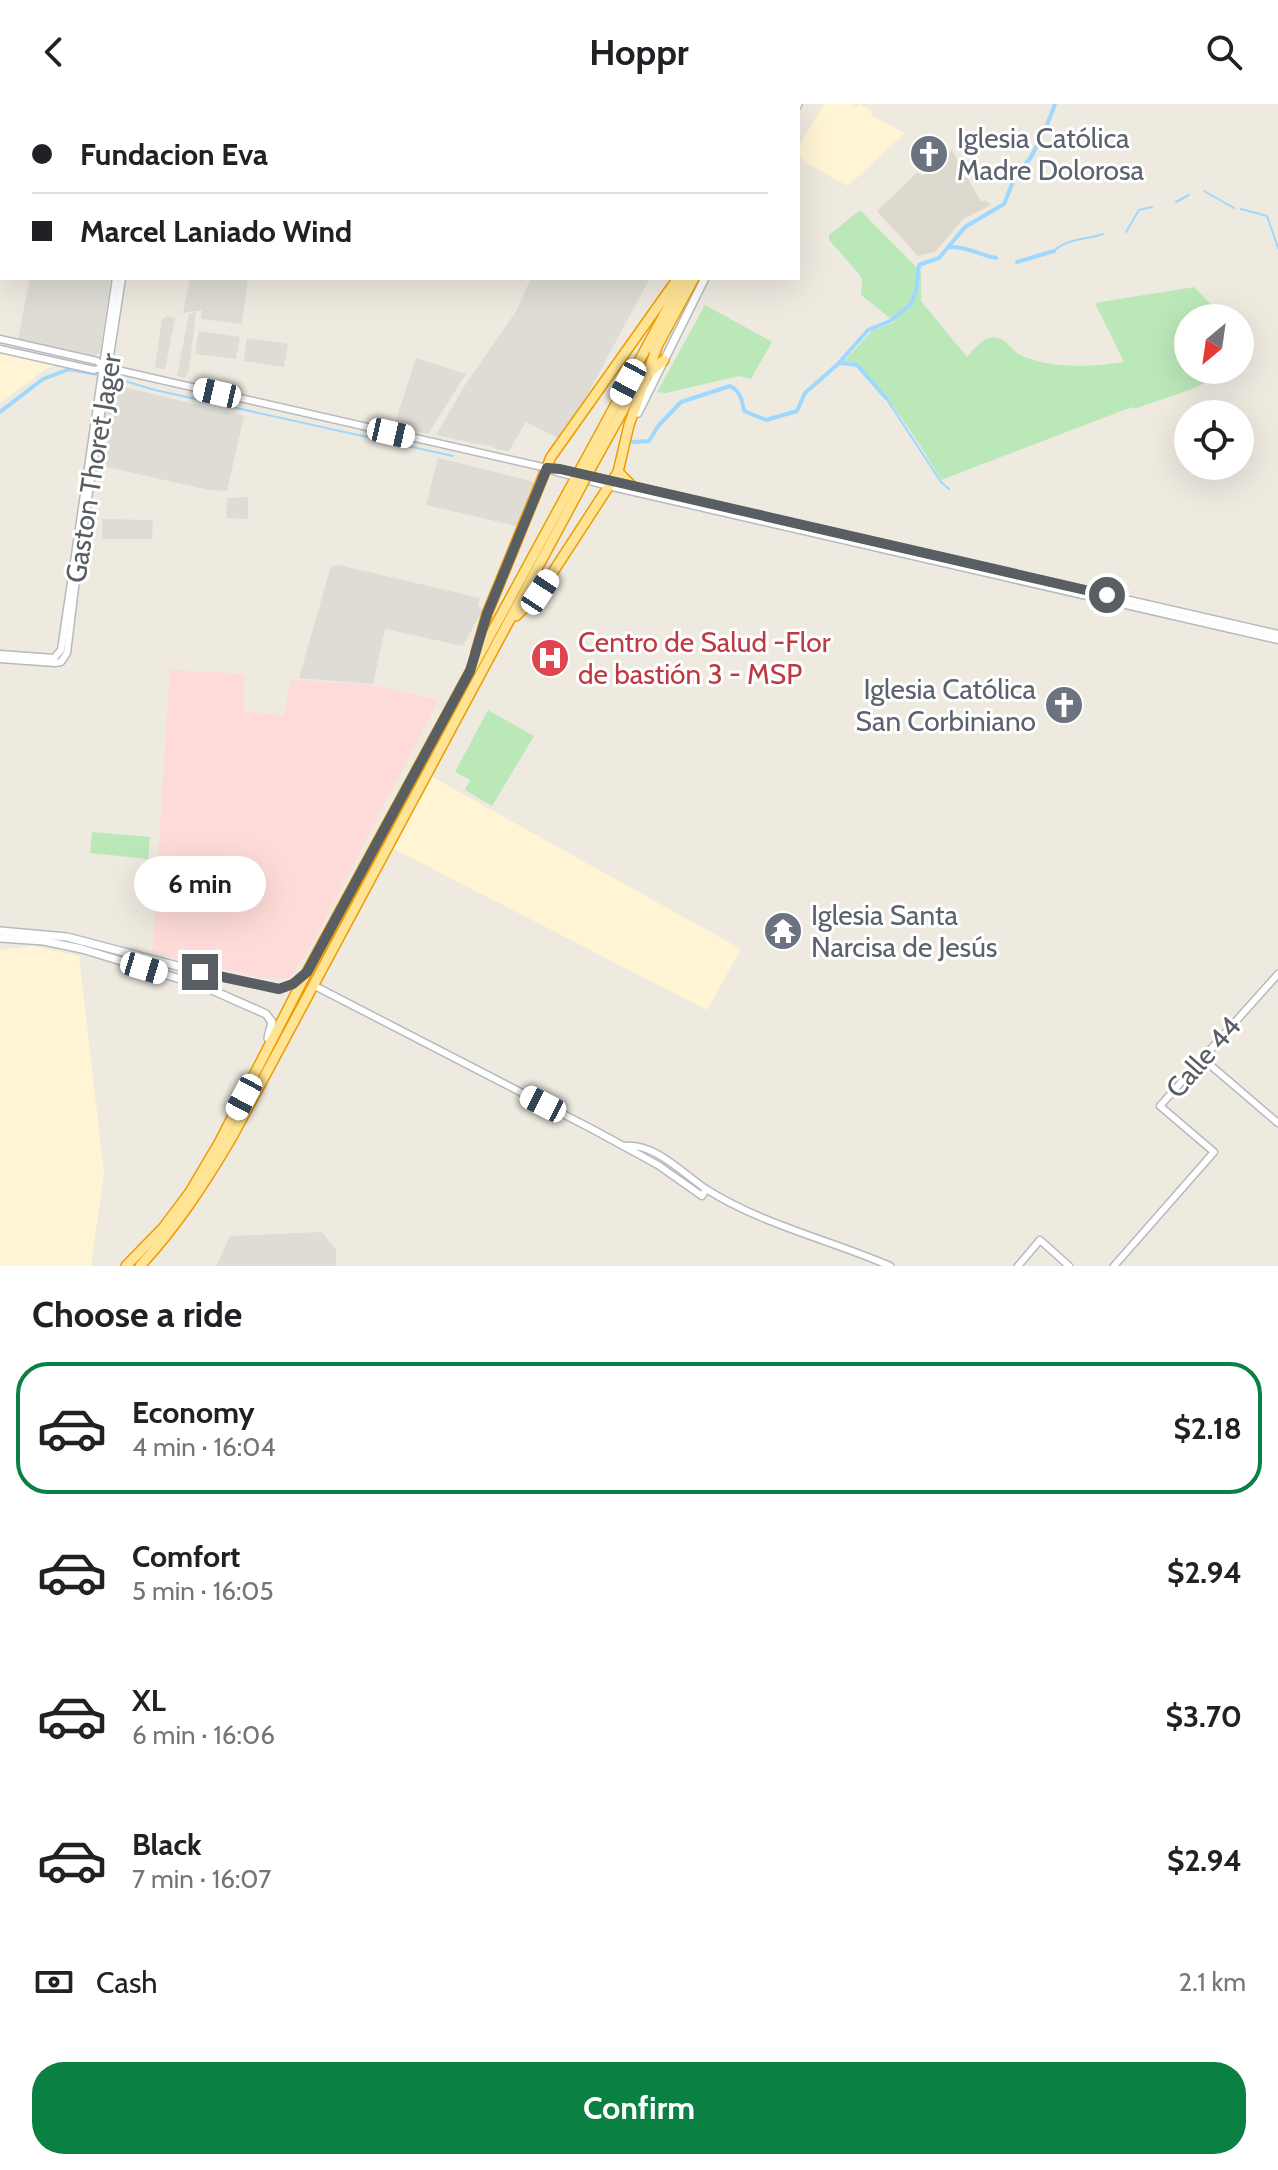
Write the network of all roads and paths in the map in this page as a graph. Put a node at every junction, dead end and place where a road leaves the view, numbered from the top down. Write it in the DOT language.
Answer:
graph roads {
  1 [pos="119,280"];
  2 [pos="680,280"];
  3 [pos="680,280"];
  4 [pos="693,280"];
  5 [pos="704,280"];
  6 [pos="0,339"];
  7 [pos="657,347"];
  8 [pos="0,349"];
  9 [pos="664,360"];
  10 [pos="106,368"];
  11 [pos="647,375"];
  12 [pos="637,384"];
  13 [pos="589,462"];
  14 [pos="547,468"];
  15 [pos="618,472"];
  16 [pos="579,481"];
  17 [pos="610,484"];
  18 [pos="632,486"];
  19 [pos="1061,584"];
  20 [pos="1054,589"];
  21 [pos="1107,595"];
  22 [pos="1097,599"];
  23 [pos="1231,623"];
  24 [pos="1213,625"];
  25 [pos="506,627"];
  26 [pos="1255,631"];
  27 [pos="1278,637"];
  28 [pos="0,656"];
  29 [pos="470,671"];
  30 [pos="0,931"];
  31 [pos="0,938"];
  32 [pos="307,972"];
  33 [pos="1278,974"];
  34 [pos="313,985"];
  35 [pos="1202,1058"];
  36 [pos="256,1075"];
  37 [pos="1278,1123"];
  38 [pos="126,1266"];
  39 [pos="140,1266"];
  40 [pos="890,1266"];
  41 [pos="1018,1266"];
  42 [pos="1069,1266"];
  43 [pos="1114,1266"];
  1 -- 10 [label="street, Gaston Thoret Jager"];
  2 -- 13 [label="highway"];
  3 -- 14 [label="highway"];
  4 -- 7 [label="highway"];
  5 -- 9 [label="main road"];
  6 -- 10 [label="street"];
  7 -- 11 [label="highway"];
  7 -- 12 [label="highway"];
  8 -- 10 [label="street"];
  9 -- 11 [label="highway"];
  9 -- 15 [label="main road"];
  10 -- 14 [label="street"];
  10 -- 28 [label="street, Gaston Thoret Jager"];
  11 -- 12 [label="highway"];
  11 -- 15 [label="highway"];
  12 -- 13 [label="highway"];
  13 -- 16 [label="highway, bridge"];
  14 -- 17 [label="street"];
  14 -- 29 [label="highway"];
  15 -- 17 [label="highway"];
  15 -- 18 [label="highway"];
  16 -- 25 [label="highway"];
  16 -- 29 [label="highway"];
  17 -- 18 [label="street"];
  17 -- 20 [label="street"];
  17 -- 25 [label="highway"];
  18 -- 19 [label="street"];
  19 -- 20 [label="street"];
  19 -- 21 [label="street"];
  20 -- 22 [label="street"];
  21 -- 22 [label="street"];
  21 -- 23 [label="street"];
  22 -- 24 [label="street"];
  23 -- 24 [label="street"];
  23 -- 26 [label="street"];
  24 -- 26 [label="street"];
  25 -- 34 [label="highway"];
  26 -- 27 [label="street"];
  29 -- 32 [label="highway"];
  30 -- 32 [label="main road"];
  31 -- 36 [label="main road"];
  32 -- 36 [label="highway"];
  33 -- 35 [label="street, Calle 44"];
  34 -- 39 [label="highway"];
  34 -- 40 [label="street"];
  35 -- 37 [label="street"];
  35 -- 43 [label="street, Calle 44"];
  36 -- 38 [label="highway"];
  41 -- 42 [label="street"];
}
